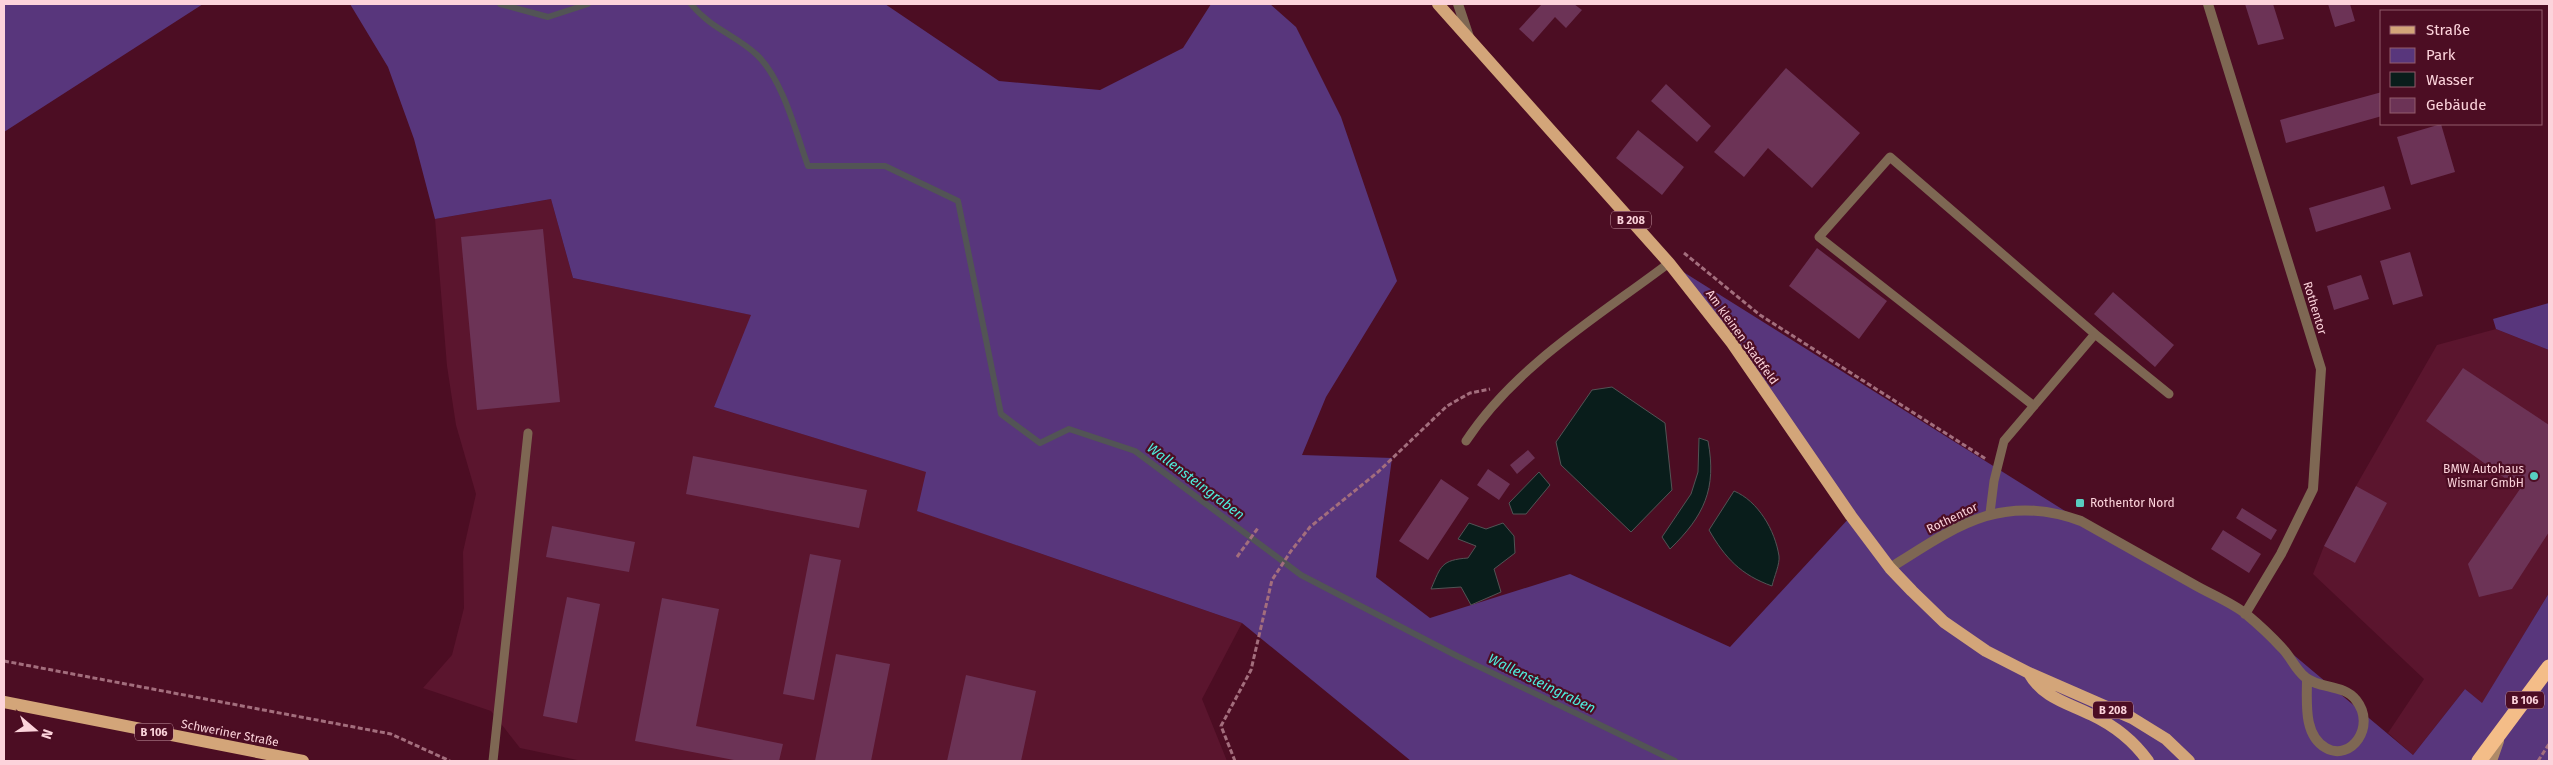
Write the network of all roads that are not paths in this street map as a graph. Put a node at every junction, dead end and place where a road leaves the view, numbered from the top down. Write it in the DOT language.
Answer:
graph roads {
  1 [pos="1438,4"];
  2 [pos="1458,4"];
  3 [pos="2208,4"];
  4 [pos="1469,38"];
  5 [pos="1669,263"];
  6 [pos="2095,334"];
  7 [pos="2169,394"];
  8 [pos="2034,406"];
  9 [pos="528,434"];
  10 [pos="1466,441"];
  11 [pos="1990,513"];
  12 [pos="1890,568"];
  13 [pos="2245,614"];
  14 [pos="2549,667"];
  15 [pos="2029,673"];
  16 [pos="2307,679"];
  17 [pos="4,702"];
  18 [pos="2501,734"];
  19 [pos="303,761"];
  20 [pos="493,761"];
  21 [pos="2148,761"];
  22 [pos="2189,761"];
  23 [pos="2479,761"];
  24 [pos="2492,761"];
  1 -- 4 [label="main road, Am kleinen Stadtfeld / B 208"];
  2 -- 4 [label="street"];
  3 -- 13 [label="street, Rothentor"];
  4 -- 5 [label="main road, Am kleinen Stadtfeld / B 208"];
  5 -- 10 [label="lane"];
  5 -- 12 [label="main road, Am kleinen Stadtfeld / B 208"];
  6 -- 7 [label="lane"];
  6 -- 8 [label="lane"];
  6 -- 8 [label="lane"];
  8 -- 11 [label="lane"];
  9 -- 20 [label="lane"];
  11 -- 12 [label="street, Rothentor"];
  11 -- 13 [label="street, Rothentor"];
  12 -- 15 [label="main road, Am kleinen Stadtfeld / B 208"];
  13 -- 16 [label="street, Rothentor"];
  14 -- 18 [label="highway, B 106"];
  15 -- 21 [label="main road"];
  15 -- 22 [label="main road, B 208"];
  16 -- 16 [label="street"];
  17 -- 19 [label="main road, Schweriner Straße / B 106"];
  18 -- 23 [label="highway, B 106"];
  18 -- 24 [label="main road"];
}
